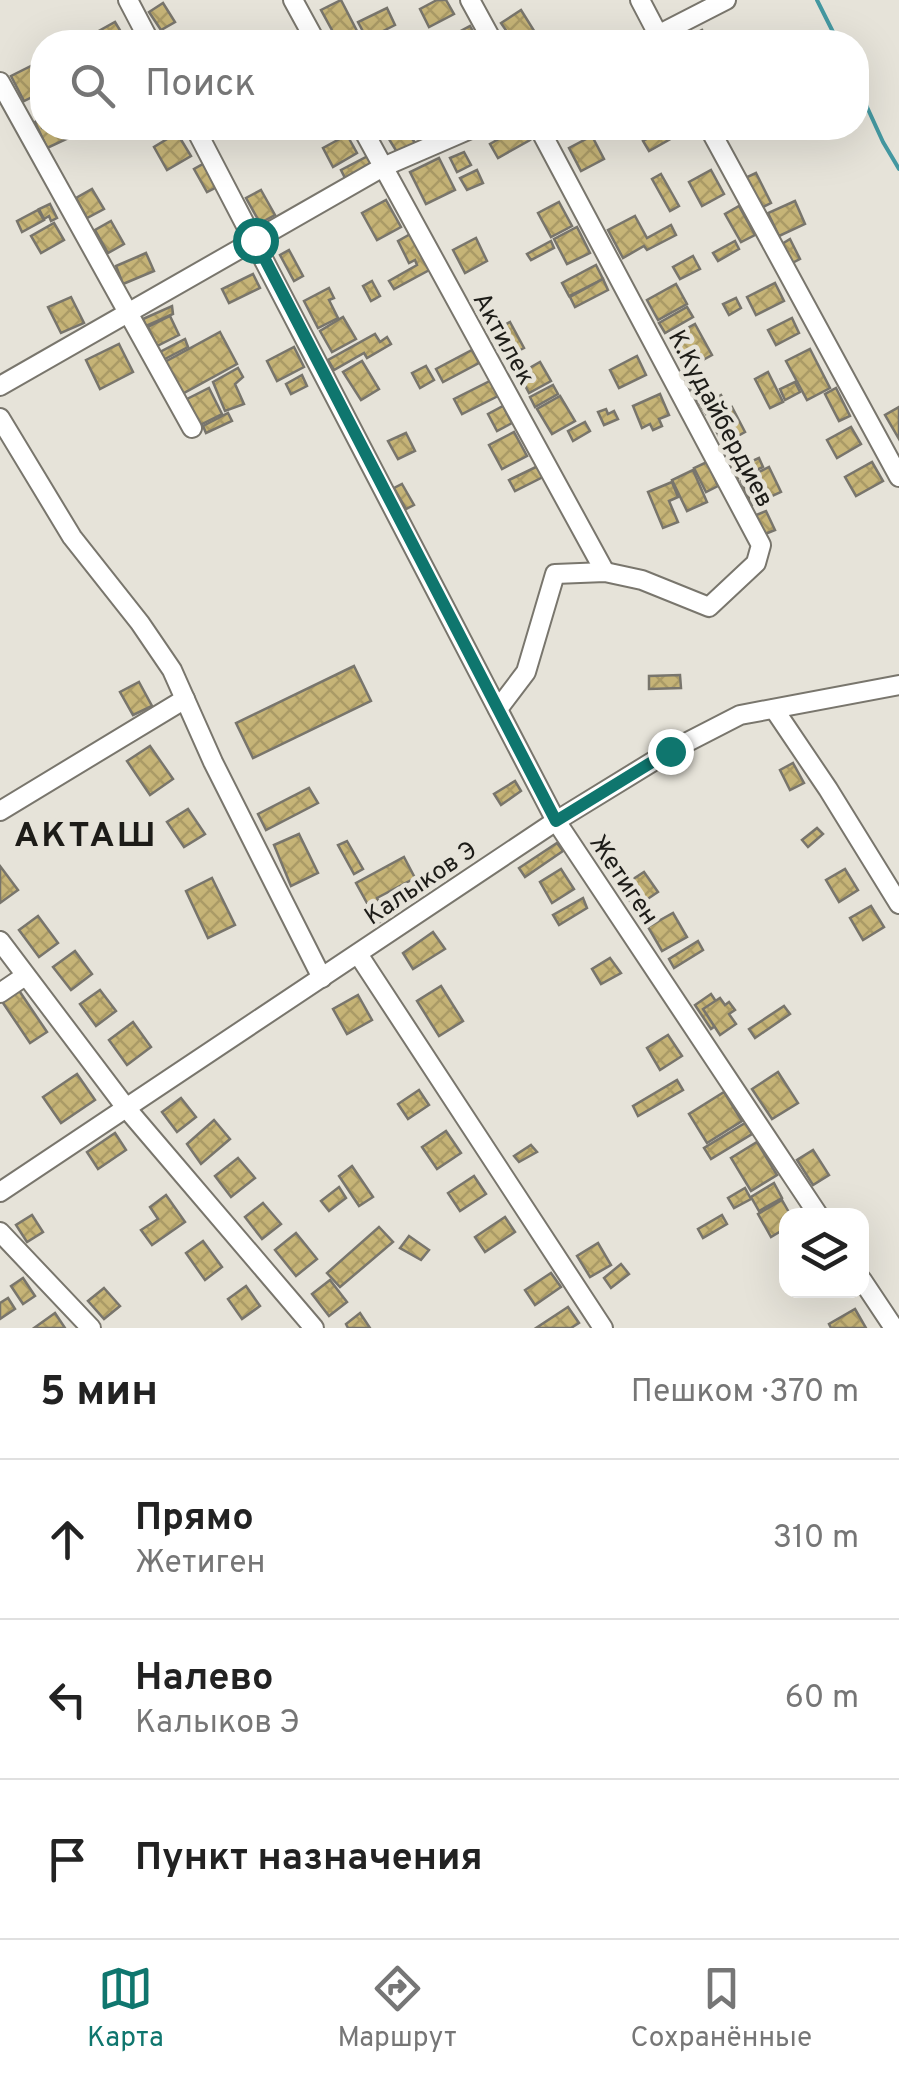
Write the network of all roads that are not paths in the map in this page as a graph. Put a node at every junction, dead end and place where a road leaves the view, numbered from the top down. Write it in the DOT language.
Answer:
graph roads {
  1 [pos="128,0"];
  2 [pos="293,0"];
  3 [pos="470,0"];
  4 [pos="640,0"];
  5 [pos="726,0"];
  6 [pos="144,30"];
  7 [pos="309,30"];
  8 [pos="486,30"];
  9 [pos="651,30"];
  10 [pos="673,30"];
  11 [pos="0,82"];
  12 [pos="30,136"];
  13 [pos="32,140"];
  14 [pos="201,140"];
  15 [pos="368,140"];
  16 [pos="447,140"];
  17 [pos="545,140"];
  18 [pos="715,140"];
  19 [pos="383,168"];
  20 [pos="255,240"];
  21 [pos="128,312"];
  22 [pos="0,386"];
  23 [pos="0,418"];
  24 [pos="192,428"];
  25 [pos="899,477"];
  26 [pos="605,572"];
  27 [pos="899,685"];
  28 [pos="185,699"];
  29 [pos="498,709"];
  30 [pos="774,709"];
  31 [pos="0,811"];
  32 [pos="556,821"];
  33 [pos="899,904"];
  34 [pos="0,941"];
  35 [pos="358,954"];
  36 [pos="25,976"];
  37 [pos="322,978"];
  38 [pos="0,992"];
  39 [pos="127,1109"];
  40 [pos="0,1192"];
  41 [pos="814,1208"];
  42 [pos="0,1232"];
  43 [pos="869,1290"];
  44 [pos="91,1328"];
  45 [pos="314,1328"];
  46 [pos="604,1328"];
  47 [pos="894,1328"];
  1 -- 6 [label="street"];
  2 -- 7 [label="street"];
  3 -- 8 [label="street"];
  4 -- 9 [label="street"];
  5 -- 10 [label="street"];
  11 -- 12 [label="street"];
  13 -- 21 [label="street"];
  14 -- 20 [label="street, Жетиген"];
  15 -- 19 [label="street, Актилек"];
  16 -- 19 [label="street"];
  17 -- 26 [label="street, К.Кудайбердиев"];
  18 -- 25 [label="street"];
  19 -- 20 [label="street"];
  19 -- 26 [label="street, Актилек"];
  20 -- 21 [label="street"];
  20 -- 29 [label="street, Жетиген"];
  21 -- 22 [label="street"];
  21 -- 24 [label="street"];
  23 -- 28 [label="street"];
  26 -- 29 [label="street, К.Кудайбердиев"];
  27 -- 30 [label="street, Калыков Э"];
  28 -- 31 [label="street"];
  28 -- 37 [label="street"];
  29 -- 32 [label="street, Жетиген"];
  30 -- 32 [label="street, Калыков Э"];
  30 -- 33 [label="street"];
  32 -- 35 [label="street, Калыков Э"];
  32 -- 41 [label="street, Жетиген"];
  34 -- 36 [label="street"];
  35 -- 37 [label="street, Калыков Э"];
  35 -- 46 [label="street"];
  36 -- 38 [label="street"];
  36 -- 39 [label="street"];
  37 -- 39 [label="street, Калыков Э"];
  39 -- 40 [label="street, Калыков Э"];
  39 -- 45 [label="street"];
  42 -- 44 [label="street"];
  43 -- 47 [label="street"];
}
